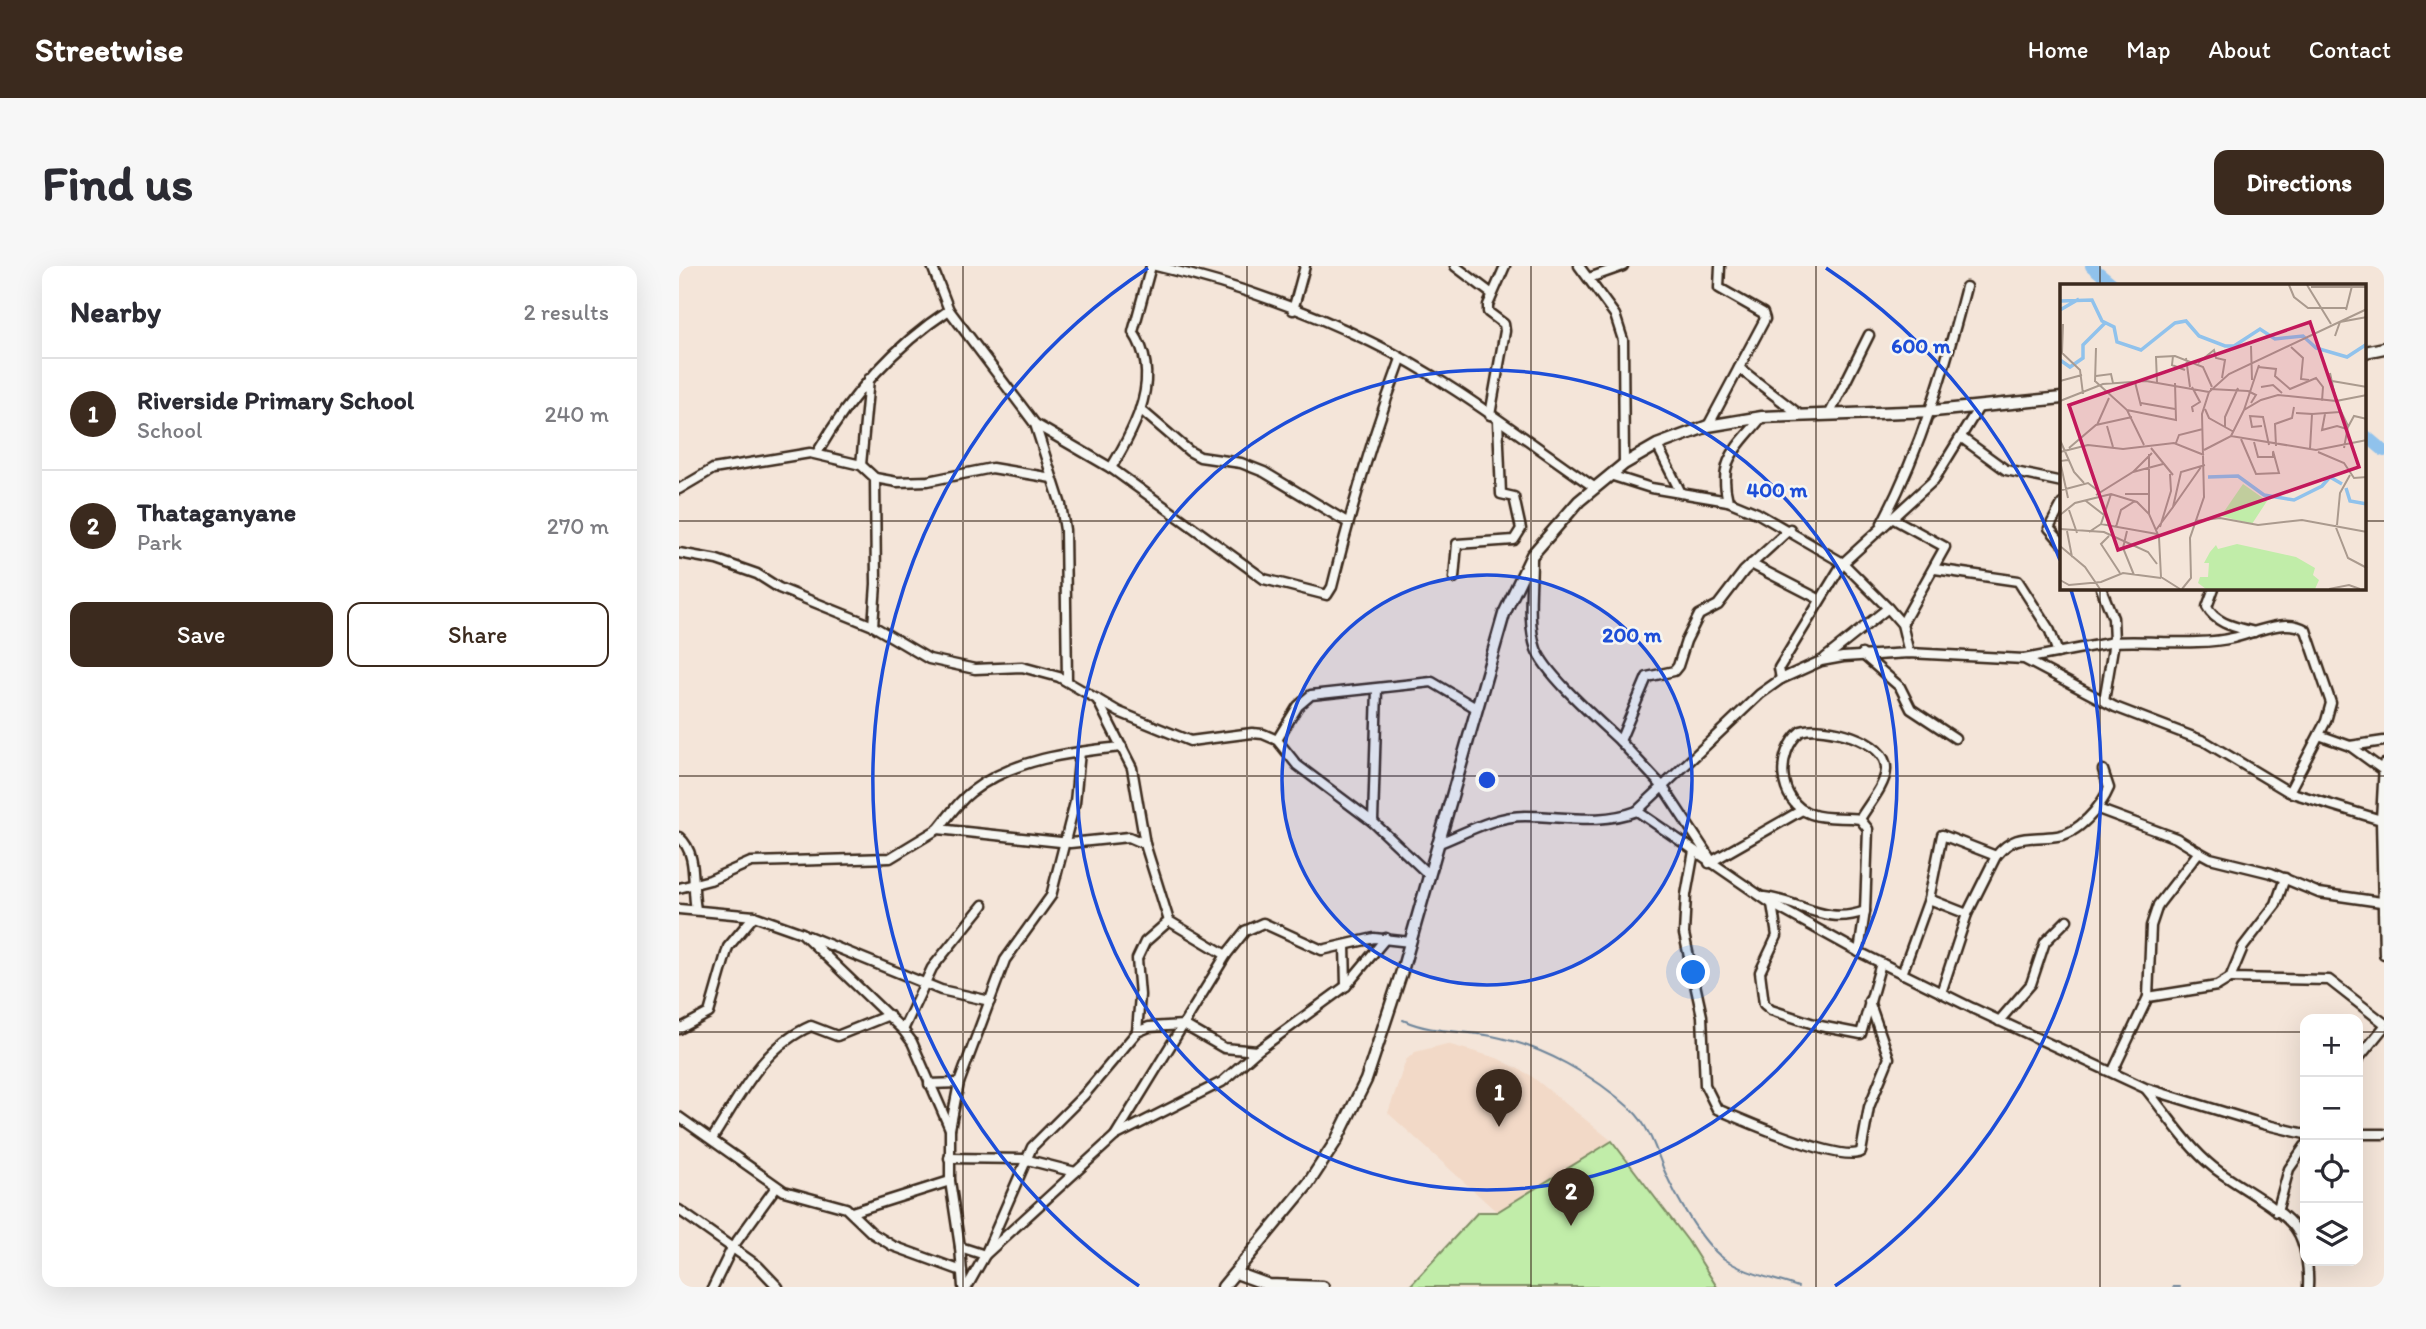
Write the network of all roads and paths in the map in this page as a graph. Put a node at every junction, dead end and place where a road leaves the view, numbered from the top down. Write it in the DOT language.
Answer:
graph roads {
  1 [pos="932,266"];
  2 [pos="1153,266"];
  3 [pos="1305,266"];
  4 [pos="1455,266"];
  5 [pos="1504,266"];
  6 [pos="1579,266"];
  7 [pos="1623,266"];
  8 [pos="1720,266"];
  9 [pos="1589,278"];
  10 [pos="1966,287"];
  11 [pos="1492,295"];
  12 [pos="949,310"];
  13 [pos="1293,310"];
  14 [pos="1869,335"];
  15 [pos="1401,359"];
  16 [pos="1739,368"];
  17 [pos="870,379"];
  18 [pos="2060,398"];
  19 [pos="1979,407"];
  20 [pos="1140,410"];
  21 [pos="1928,412"];
  22 [pos="1830,413"];
  23 [pos="1490,415"];
  24 [pos="1800,415"];
  25 [pos="1762,417"];
  26 [pos="1498,421"];
  27 [pos="1035,425"];
  28 [pos="1708,426"];
  29 [pos="1962,438"];
  30 [pos="1657,445"];
  31 [pos="817,453"];
  32 [pos="1624,464"];
  33 [pos="861,465"];
  34 [pos="1111,468"];
  35 [pos="1610,475"];
  36 [pos="875,478"];
  37 [pos="1052,478"];
  38 [pos="2060,482"];
  39 [pos="1594,487"];
  40 [pos="679,489"];
  41 [pos="1681,494"];
  42 [pos="1728,501"];
  43 [pos="2060,508"];
  44 [pos="1892,517"];
  45 [pos="1347,522"];
  46 [pos="1881,526"];
  47 [pos="1790,529"];
  48 [pos="2060,541"];
  49 [pos="679,553"];
  50 [pos="1532,555"];
  51 [pos="1843,563"];
  52 [pos="1751,564"];
  53 [pos="1935,569"];
  54 [pos="1454,578"];
  55 [pos="2102,590"];
  56 [pos="2213,590"];
  57 [pos="1819,599"];
  58 [pos="1888,608"];
  59 [pos="1902,624"];
  60 [pos="873,626"];
  61 [pos="2254,632"];
  62 [pos="2114,642"];
  63 [pos="1909,653"];
  64 [pos="2058,653"];
  65 [pos="1862,654"];
  66 [pos="2024,659"];
  67 [pos="1821,661"];
  68 [pos="1781,679"];
  69 [pos="1067,681"];
  70 [pos="1377,689"];
  71 [pos="1096,698"];
  72 [pos="2104,701"];
  73 [pos="1476,708"];
  74 [pos="2319,735"];
  75 [pos="1955,738"];
  76 [pos="1277,740"];
  77 [pos="1620,741"];
  78 [pos="2384,741"];
  79 [pos="2350,746"];
  80 [pos="1122,747"];
  81 [pos="1080,752"];
  82 [pos="2384,764"];
  83 [pos="2103,770"];
  84 [pos="2383,771"];
  85 [pos="1663,787"];
  86 [pos="2289,792"];
  87 [pos="2098,809"];
  88 [pos="1802,810"];
  89 [pos="1637,811"];
  90 [pos="1860,819"];
  91 [pos="2383,821"];
  92 [pos="1373,822"];
  93 [pos="938,829"];
  94 [pos="679,837"];
  95 [pos="1063,841"];
  96 [pos="1437,844"];
  97 [pos="1145,845"];
  98 [pos="1694,851"];
  99 [pos="2199,852"];
  100 [pos="1996,856"];
  101 [pos="1710,861"];
  102 [pos="1429,875"];
  103 [pos="2285,878"];
  104 [pos="692,886"];
  105 [pos="679,888"];
  106 [pos="1760,897"];
  107 [pos="1929,899"];
  108 [pos="2382,902"];
  109 [pos="1772,904"];
  110 [pos="983,905"];
  111 [pos="679,909"];
  112 [pos="696,909"];
  113 [pos="1864,911"];
  114 [pos="1967,914"];
  115 [pos="754,916"];
  116 [pos="2067,920"];
  117 [pos="1169,921"];
  118 [pos="802,933"];
  119 [pos="1386,938"];
  120 [pos="1410,942"];
  121 [pos="1345,946"];
  122 [pos="1859,952"];
  123 [pos="2384,954"];
  124 [pos="1226,955"];
  125 [pos="1881,963"];
  126 [pos="1902,974"];
  127 [pos="2230,978"];
  128 [pos="924,984"];
  129 [pos="1346,986"];
  130 [pos="1941,993"];
  131 [pos="2148,997"];
  132 [pos="1869,1000"];
  133 [pos="990,1001"];
  134 [pos="890,1015"];
  135 [pos="1999,1021"];
  136 [pos="1184,1025"];
  137 [pos="2384,1025"];
  138 [pos="679,1029"];
  139 [pos="903,1030"];
  140 [pos="1137,1032"];
  141 [pos="1258,1051"];
  142 [pos="2363,1052"];
  143 [pos="2113,1071"];
  144 [pos="959,1083"];
  145 [pos="929,1084"];
  146 [pos="2145,1088"];
  147 [pos="679,1117"];
  148 [pos="950,1129"];
  149 [pos="2300,1133"];
  150 [pos="2363,1134"];
  151 [pos="2384,1134"];
  152 [pos="1115,1136"];
  153 [pos="712,1139"];
  154 [pos="2300,1153"];
  155 [pos="949,1158"];
  156 [pos="1024,1159"];
  157 [pos="1075,1172"];
  158 [pos="950,1181"];
  159 [pos="776,1187"];
  160 [pos="679,1210"];
  161 [pos="852,1212"];
  162 [pos="2277,1212"];
  163 [pos="960,1247"];
  164 [pos="732,1248"];
  165 [pos="985,1255"];
  166 [pos="962,1271"];
  167 [pos="1236,1273"];
  168 [pos="713,1287"];
  169 [pos="778,1287"];
  170 [pos="965,1287"];
  171 [pos="1223,1287"];
  172 [pos="1323,1287"];
  173 [pos="2308,1287"];
  1 -- 12 [label="street"];
  2 -- 13 [label="street"];
  2 -- 20 [label="street"];
  3 -- 13 [label="street"];
  4 -- 11 [label="street"];
  5 -- 11 [label="street"];
  6 -- 9 [label="street"];
  7 -- 9 [label="street"];
  8 -- 16 [label="street"];
  9 -- 32 [label="street"];
  10 -- 21 [label="street"];
  11 -- 23 [label="street"];
  12 -- 17 [label="street"];
  12 -- 27 [label="street"];
  13 -- 15 [label="street"];
  14 -- 22 [label="street"];
  15 -- 23 [label="street"];
  15 -- 45 [label="street"];
  16 -- 24 [label="street"];
  16 -- 28 [label="street"];
  17 -- 31 [label="street"];
  17 -- 33 [label="street"];
  18 -- 19 [label="street"];
  19 -- 21 [label="street"];
  19 -- 29 [label="street"];
  20 -- 34 [label="street"];
  20 -- 45 [label="street"];
  21 -- 22 [label="street"];
  21 -- 46 [label="street"];
  22 -- 24 [label="street"];
  23 -- 26 [label="street"];
  24 -- 25 [label="street"];
  25 -- 28 [label="street"];
  25 -- 42 [label="street"];
  26 -- 39 [label="street"];
  26 -- 54 [label="street"];
  27 -- 34 [label="street"];
  27 -- 37 [label="street"];
  28 -- 30 [label="street"];
  29 -- 38 [label="street"];
  29 -- 44 [label="street"];
  30 -- 32 [label="street"];
  30 -- 41 [label="street"];
  31 -- 33 [label="street"];
  31 -- 40 [label="street"];
  32 -- 35 [label="street"];
  33 -- 36 [label="street"];
  34 -- 45 [label="street"];
  35 -- 39 [label="street"];
  35 -- 41 [label="street"];
  36 -- 37 [label="street"];
  36 -- 60 [label="street"];
  37 -- 69 [label="street"];
  39 -- 50 [label="street"];
  41 -- 42 [label="street"];
  42 -- 47 [label="street"];
  43 -- 48 [label="street"];
  44 -- 46 [label="street"];
  44 -- 53 [label="street"];
  46 -- 51 [label="street"];
  47 -- 51 [label="street"];
  47 -- 52 [label="street"];
  49 -- 60 [label="street"];
  50 -- 73 [label="street"];
  50 -- 77 [label="street"];
  51 -- 57 [label="street"];
  51 -- 58 [label="street"];
  52 -- 57 [label="street"];
  52 -- 77 [label="street"];
  53 -- 59 [label="street"];
  53 -- 64 [label="street"];
  55 -- 62 [label="street"];
  56 -- 61 [label="street"];
  57 -- 68 [label="street"];
  58 -- 59 [label="street"];
  58 -- 67 [label="street"];
  59 -- 63 [label="street"];
  60 -- 69 [label="street"];
  61 -- 62 [label="street"];
  61 -- 74 [label="street"];
  62 -- 64 [label="street"];
  62 -- 72 [label="street"];
  63 -- 65 [label="street"];
  63 -- 66 [label="street"];
  64 -- 66 [label="street"];
  65 -- 67 [label="street"];
  65 -- 75 [label="street"];
  66 -- 72 [label="street"];
  67 -- 68 [label="street"];
  68 -- 85 [label="street"];
  69 -- 71 [label="street"];
  70 -- 73 [label="street"];
  70 -- 76 [label="street"];
  70 -- 92 [label="street"];
  71 -- 76 [label="street"];
  71 -- 80 [label="street"];
  72 -- 86 [label="street"];
  73 -- 96 [label="street"];
  74 -- 79 [label="street"];
  74 -- 86 [label="street"];
  76 -- 92 [label="street"];
  77 -- 85 [label="street"];
  78 -- 79 [label="street"];
  79 -- 84 [label="street"];
  80 -- 81 [label="street"];
  80 -- 97 [label="street"];
  81 -- 93 [label="street"];
  81 -- 95 [label="street"];
  82 -- 84 [label="street"];
  83 -- 87 [label="street"];
  84 -- 91 [label="street"];
  85 -- 89 [label="street"];
  85 -- 101 [label="street"];
  86 -- 91 [label="street"];
  87 -- 99 [label="street"];
  87 -- 100 [label="street"];
  88 -- 90 [label="street"];
  88 -- 90 [label="street"];
  88 -- 101 [label="street"];
  89 -- 96 [label="street"];
  89 -- 98 [label="street"];
  90 -- 113 [label="street"];
  91 -- 108 [label="street"];
  92 -- 102 [label="street"];
  93 -- 95 [label="street"];
  93 -- 104 [label="street"];
  94 -- 104 [label="street"];
  95 -- 97 [label="street"];
  95 -- 133 [label="street"];
  96 -- 102 [label="street"];
  97 -- 117 [label="street"];
  98 -- 101 [label="street"];
  98 -- 132 [label="street"];
  99 -- 103 [label="street"];
  99 -- 131 [label="street"];
  100 -- 107 [label="street"];
  100 -- 114 [label="street"];
  101 -- 106 [label="street"];
  102 -- 120 [label="street"];
  103 -- 108 [label="street"];
  103 -- 127 [label="street"];
  104 -- 105 [label="street"];
  104 -- 112 [label="street"];
  106 -- 109 [label="street"];
  106 -- 113 [label="street"];
  107 -- 114 [label="street"];
  107 -- 126 [label="street"];
  108 -- 123 [label="street"];
  109 -- 122 [label="street"];
  109 -- 132 [label="street"];
  110 -- 128 [label="street"];
  111 -- 112 [label="street"];
  112 -- 115 [label="street"];
  113 -- 122 [label="street"];
  114 -- 130 [label="street"];
  115 -- 118 [label="street"];
  115 -- 138 [label="street"];
  116 -- 135 [label="street"];
  117 -- 124 [label="street"];
  117 -- 140 [label="street"];
  118 -- 128 [label="street"];
  118 -- 134 [label="street"];
  119 -- 120 [label="street"];
  119 -- 121 [label="street"];
  119 -- 129 [label="street"];
  120 -- 167 [label="street"];
  121 -- 124 [label="street"];
  121 -- 129 [label="street"];
  122 -- 125 [label="street"];
  124 -- 136 [label="street"];
  125 -- 126 [label="street"];
  125 -- 132 [label="street"];
  126 -- 130 [label="street"];
  127 -- 131 [label="street"];
  127 -- 137 [label="street"];
  128 -- 133 [label="street"];
  128 -- 139 [label="street"];
  129 -- 141 [label="street"];
  130 -- 135 [label="street"];
  131 -- 143 [label="street"];
  133 -- 144 [label="street"];
  134 -- 139 [label="street"];
  134 -- 153 [label="street"];
  135 -- 143 [label="street"];
  136 -- 140 [label="street"];
  136 -- 141 [label="street"];
  136 -- 152 [label="street"];
  137 -- 142 [label="street"];
  139 -- 145 [label="street"];
  140 -- 156 [label="street"];
  141 -- 152 [label="street"];
  143 -- 146 [label="street"];
  144 -- 145 [label="street"];
  144 -- 148 [label="street"];
  145 -- 148 [label="street"];
  146 -- 149 [label="street"];
  146 -- 162 [label="street"];
  147 -- 153 [label="street"];
  148 -- 155 [label="street"];
  150 -- 151 [label="street"];
  152 -- 157 [label="street"];
  153 -- 159 [label="street"];
  154 -- 162 [label="street"];
  155 -- 156 [label="street"];
  155 -- 158 [label="street"];
  156 -- 157 [label="street"];
  156 -- 165 [label="street"];
  157 -- 165 [label="street"];
  158 -- 161 [label="street"];
  158 -- 163 [label="street"];
  159 -- 161 [label="street"];
  159 -- 164 [label="street"];
  160 -- 164 [label="street"];
  161 -- 166 [label="street"];
  162 -- 173 [label="street"];
  163 -- 165 [label="street"];
  163 -- 166 [label="street"];
  164 -- 168 [label="street"];
  164 -- 169 [label="street"];
  165 -- 170 [label="street"];
  166 -- 170 [label="street"];
  167 -- 171 [label="street"];
  167 -- 172 [label="street"];
}
